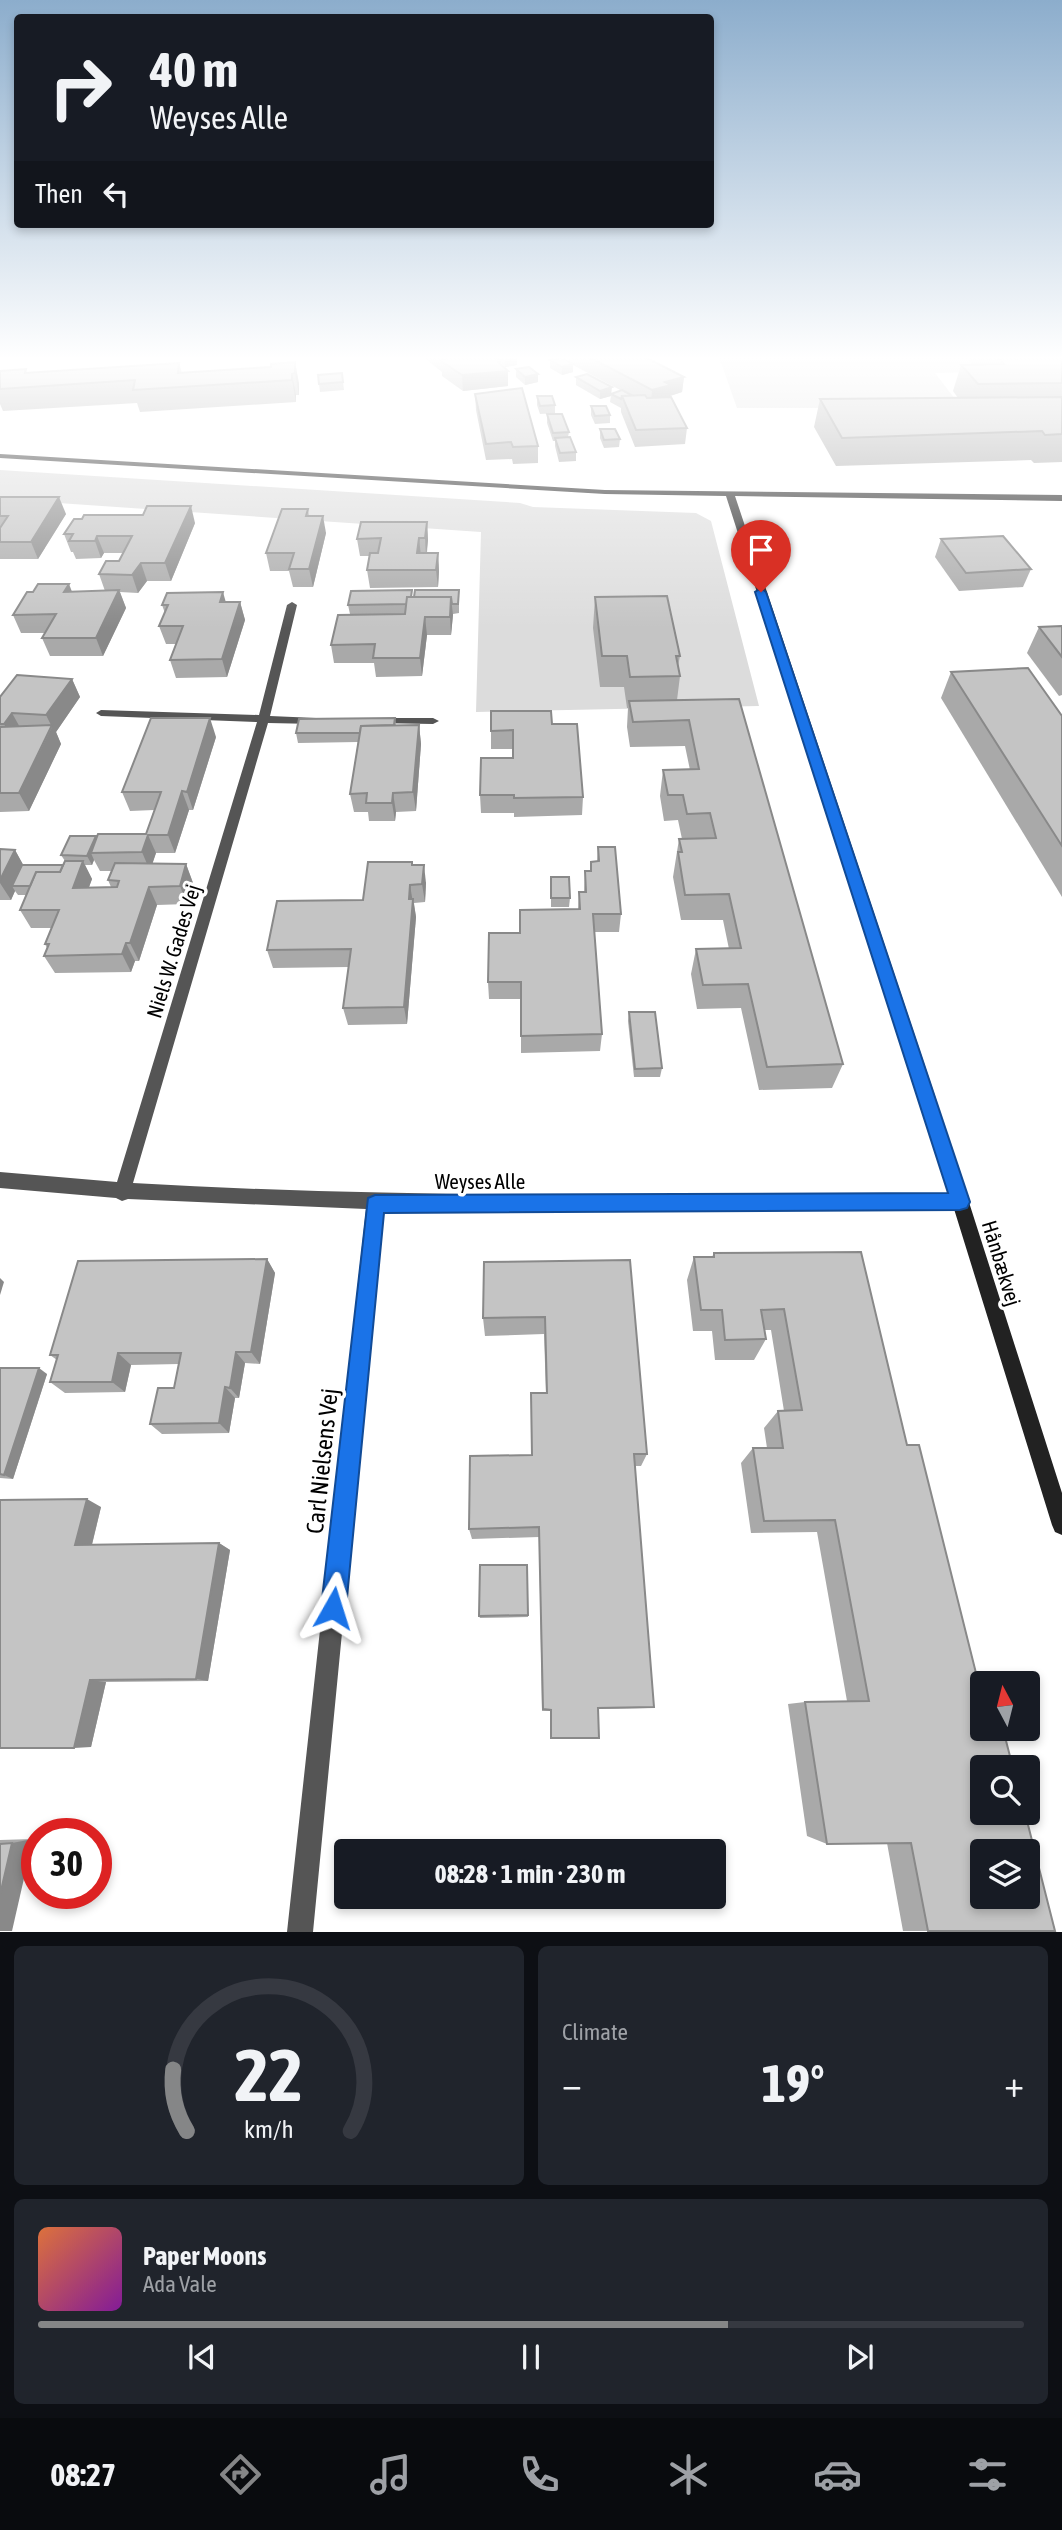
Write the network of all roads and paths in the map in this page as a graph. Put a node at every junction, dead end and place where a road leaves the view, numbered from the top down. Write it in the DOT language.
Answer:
graph roads {
  1 [pos="0,456"];
  2 [pos="730,495"];
  3 [pos="1062,498"];
  4 [pos="292,605"];
  5 [pos="101,712"];
  6 [pos="262,721"];
  7 [pos="328,721"];
  8 [pos="367,721"];
  9 [pos="433,721"];
  10 [pos="0,1180"];
  11 [pos="122,1193"];
  12 [pos="960,1202"];
  13 [pos="375,1204"];
  14 [pos="1062,1525"];
  15 [pos="300,1931"];
  1 -- 2 [label="street"];
  2 -- 3 [label="street"];
  2 -- 12 [label="street, Hånbækvej"];
  4 -- 6 [label="street, Niels W. Gades Vej"];
  5 -- 6 [label="street"];
  6 -- 7 [label="street"];
  6 -- 11 [label="street, Niels W. Gades Vej"];
  8 -- 9 [label="street"];
  10 -- 11 [label="street, Weyses Alle"];
  11 -- 13 [label="street, Weyses Alle"];
  12 -- 13 [label="street, Weyses Alle"];
  12 -- 14 [label="street, Hånbækvej"];
  13 -- 15 [label="street, Carl Nielsens Vej"];
}
